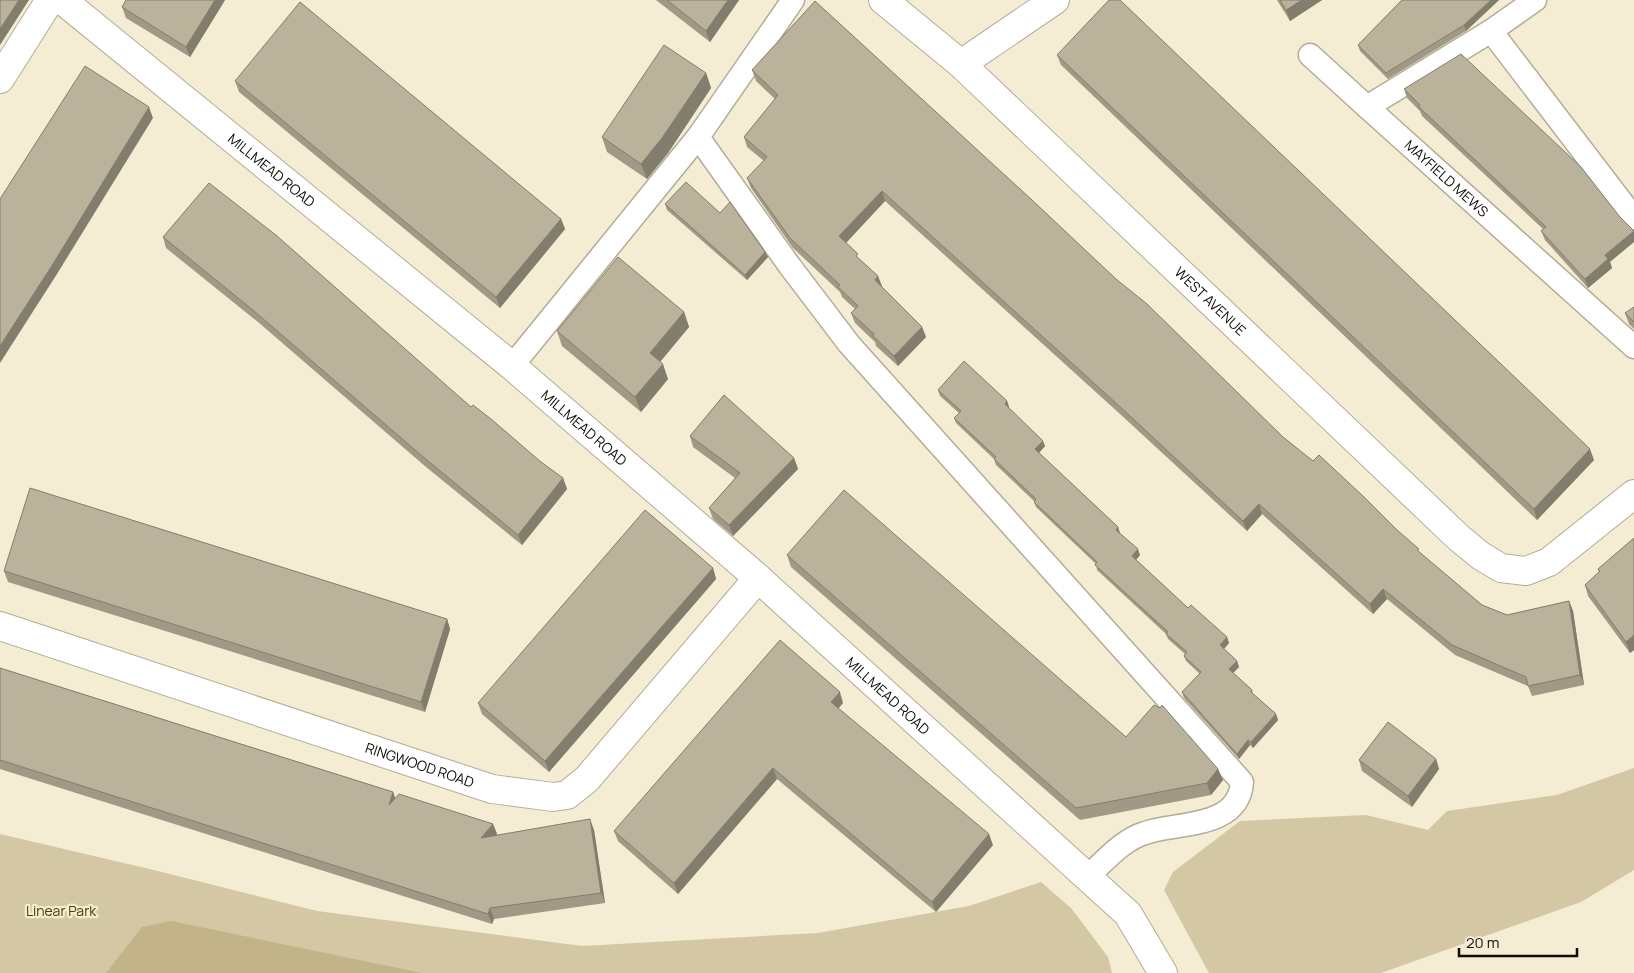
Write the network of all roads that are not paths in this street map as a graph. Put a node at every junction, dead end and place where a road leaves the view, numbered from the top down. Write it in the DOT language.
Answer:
graph roads {
  1 [pos="793,0"];
  2 [pos="883,0"];
  3 [pos="1055,0"];
  4 [pos="1536,0"];
  5 [pos="48,2"];
  6 [pos="1491,31"];
  7 [pos="1310,55"];
  8 [pos="962,64"];
  9 [pos="0,79"];
  10 [pos="1367,107"];
  11 [pos="698,137"];
  12 [pos="1634,218"];
  13 [pos="1634,348"];
  14 [pos="512,366"];
  15 [pos="1634,494"];
  16 [pos="758,578"];
  17 [pos="0,626"];
  18 [pos="1087,877"];
  19 [pos="1163,973"];
  1 -- 11 [label="lane"];
  2 -- 8 [label="street, WEST AVENUE"];
  3 -- 8 [label="street"];
  4 -- 6 [label="lane"];
  5 -- 9 [label="street"];
  5 -- 14 [label="street, MILLMEAD ROAD"];
  6 -- 10 [label="lane"];
  6 -- 12 [label="lane"];
  7 -- 10 [label="lane, MAYFIELD MEWS"];
  8 -- 15 [label="street, WEST AVENUE"];
  10 -- 13 [label="lane, MAYFIELD MEWS"];
  11 -- 14 [label="lane"];
  11 -- 18 [label="lane"];
  14 -- 16 [label="street, MILLMEAD ROAD"];
  16 -- 17 [label="street, RINGWOOD ROAD"];
  16 -- 18 [label="street, MILLMEAD ROAD"];
  18 -- 19 [label="street, MILLMEAD ROAD"];
}
